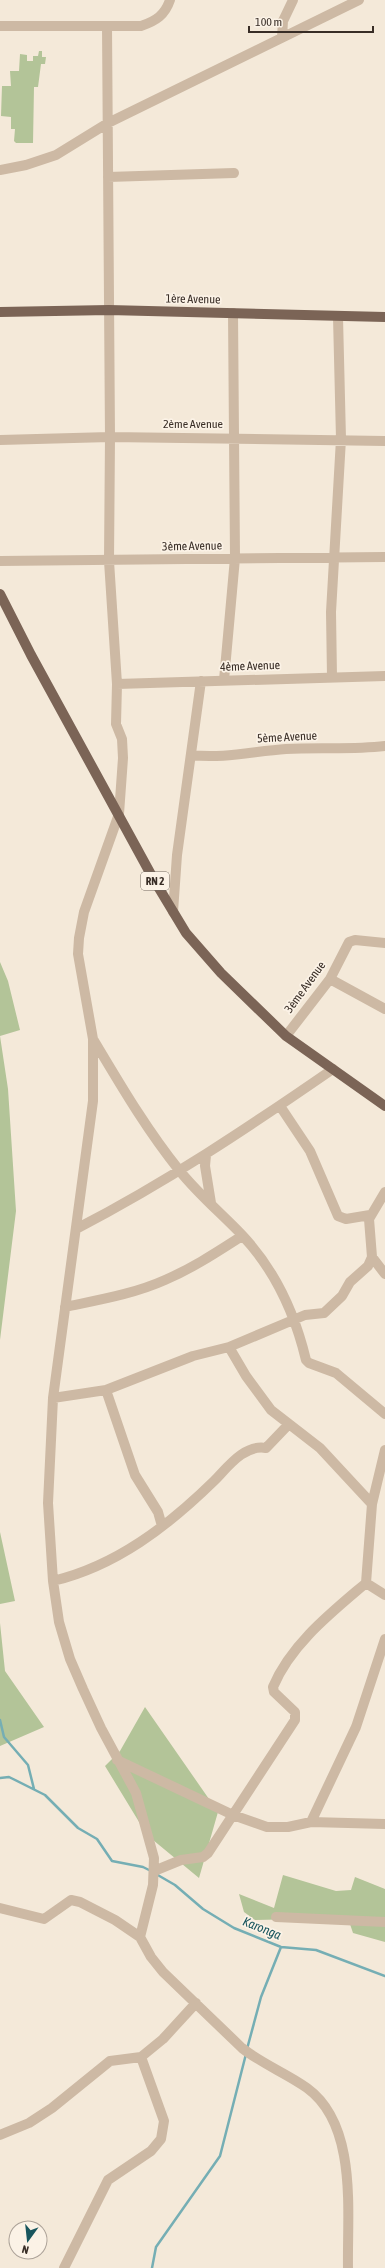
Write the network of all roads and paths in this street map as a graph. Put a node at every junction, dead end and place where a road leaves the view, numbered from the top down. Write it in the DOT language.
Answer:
graph roads {
  1 [pos="170,0"];
  2 [pos="293,0"];
  3 [pos="359,0"];
  4 [pos="0,26"];
  5 [pos="107,26"];
  6 [pos="282,37"];
  7 [pos="108,123"];
  8 [pos="0,170"];
  9 [pos="234,172"];
  10 [pos="108,177"];
  11 [pos="110,310"];
  12 [pos="0,312"];
  13 [pos="233,313"];
  14 [pos="338,317"];
  15 [pos="385,317"];
  16 [pos="110,437"];
  17 [pos="235,438"];
  18 [pos="341,439"];
  19 [pos="0,440"];
  20 [pos="385,441"];
  21 [pos="334,557"];
  22 [pos="385,557"];
  23 [pos="235,558"];
  24 [pos="0,561"];
  25 [pos="109,561"];
  26 [pos="0,594"];
  27 [pos="385,676"];
  28 [pos="332,677"];
  29 [pos="224,680"];
  30 [pos="201,681"];
  31 [pos="117,684"];
  32 [pos="385,746"];
  33 [pos="192,754"];
  34 [pos="118,814"];
  35 [pos="173,912"];
  36 [pos="385,943"];
  37 [pos="330,979"];
  38 [pos="385,1009"];
  39 [pos="286,1036"];
  40 [pos="93,1039"];
  41 [pos="333,1069"];
  42 [pos="280,1106"];
  43 [pos="385,1106"];
  44 [pos="206,1155"];
  45 [pos="179,1170"];
  46 [pos="385,1192"];
  47 [pos="211,1203"];
  48 [pos="370,1215"];
  49 [pos="76,1229"];
  50 [pos="242,1236"];
  51 [pos="372,1258"];
  52 [pos="385,1274"];
  53 [pos="65,1307"];
  54 [pos="295,1318"];
  55 [pos="229,1347"];
  56 [pos="106,1390"];
  57 [pos="53,1398"];
  58 [pos="385,1412"];
  59 [pos="288,1425"];
  60 [pos="385,1450"];
  61 [pos="372,1504"];
  62 [pos="162,1526"];
  63 [pos="53,1581"];
  64 [pos="366,1583"];
  65 [pos="385,1594"];
  66 [pos="385,1639"];
  67 [pos="118,1760"];
  68 [pos="232,1815"];
  69 [pos="311,1822"];
  70 [pos="385,1824"];
  71 [pos="154,1871"];
  72 [pos="0,1908"];
  73 [pos="276,1917"];
  74 [pos="385,1922"];
  75 [pos="140,1937"];
  76 [pos="196,2003"];
  77 [pos="141,2057"];
  78 [pos="0,2135"];
  79 [pos="64,2268"];
  80 [pos="348,2268"];
  1 -- 5 [label="street"];
  2 -- 6 [label="street"];
  3 -- 6 [label="street"];
  4 -- 5 [label="street"];
  5 -- 7 [label="street"];
  6 -- 7 [label="street"];
  7 -- 8 [label="street"];
  7 -- 10 [label="street"];
  9 -- 10 [label="street"];
  10 -- 11 [label="street"];
  11 -- 12 [label="main road, 1ère Avenue"];
  11 -- 13 [label="main road, 1ère Avenue"];
  11 -- 16 [label="street"];
  13 -- 14 [label="main road, 1ère Avenue"];
  13 -- 17 [label="street"];
  14 -- 15 [label="main road, 1ère Avenue"];
  14 -- 18 [label="street"];
  16 -- 17 [label="street, 2ème Avenue"];
  16 -- 19 [label="street, 2ème Avenue"];
  16 -- 25 [label="street"];
  17 -- 18 [label="street, 2ème Avenue"];
  17 -- 23 [label="street"];
  18 -- 20 [label="street, 2ème Avenue"];
  18 -- 21 [label="street"];
  21 -- 22 [label="street, 3ème Avenue"];
  21 -- 23 [label="street, 3ème Avenue"];
  21 -- 28 [label="street"];
  23 -- 25 [label="street, 3ème Avenue"];
  23 -- 29 [label="street"];
  24 -- 25 [label="street, 3ème Avenue"];
  25 -- 31 [label="street"];
  26 -- 34 [label="main road, RN 2"];
  27 -- 28 [label="street, 4ème Avenue"];
  28 -- 29 [label="street, 4ème Avenue"];
  29 -- 30 [label="street, 4ème Avenue"];
  30 -- 31 [label="street, 4ème Avenue"];
  30 -- 33 [label="street"];
  31 -- 34 [label="street"];
  32 -- 33 [label="street, 5ème Avenue"];
  33 -- 35 [label="street"];
  34 -- 35 [label="main road, RN 2"];
  34 -- 40 [label="street"];
  35 -- 39 [label="main road, RN 2"];
  36 -- 37 [label="street, 3ème Avenue"];
  37 -- 38 [label="street"];
  37 -- 39 [label="street, 3ème Avenue"];
  39 -- 41 [label="main road, RN 2"];
  40 -- 45 [label="street"];
  40 -- 49 [label="street"];
  41 -- 42 [label="street"];
  41 -- 43 [label="main road, RN 2"];
  42 -- 44 [label="street"];
  42 -- 48 [label="street"];
  44 -- 45 [label="street"];
  44 -- 47 [label="street"];
  45 -- 47 [label="street"];
  45 -- 49 [label="street"];
  46 -- 48 [label="street"];
  47 -- 50 [label="street"];
  48 -- 51 [label="street"];
  49 -- 53 [label="street"];
  50 -- 53 [label="street"];
  50 -- 54 [label="street"];
  51 -- 52 [label="street"];
  51 -- 54 [label="street"];
  53 -- 57 [label="street"];
  54 -- 55 [label="street"];
  54 -- 58 [label="street"];
  55 -- 56 [label="street"];
  55 -- 59 [label="street"];
  56 -- 57 [label="street"];
  56 -- 62 [label="street"];
  57 -- 63 [label="street"];
  59 -- 61 [label="street"];
  59 -- 62 [label="street"];
  60 -- 61 [label="street"];
  61 -- 64 [label="street"];
  62 -- 63 [label="street"];
  63 -- 67 [label="street"];
  64 -- 65 [label="street"];
  64 -- 68 [label="street"];
  66 -- 69 [label="street"];
  67 -- 68 [label="street"];
  67 -- 71 [label="street"];
  68 -- 69 [label="street"];
  68 -- 71 [label="street"];
  69 -- 70 [label="street"];
  71 -- 75 [label="street"];
  72 -- 75 [label="street"];
  73 -- 74 [label="street"];
  75 -- 76 [label="street"];
  76 -- 77 [label="street"];
  76 -- 80 [label="street"];
  77 -- 78 [label="street"];
  77 -- 79 [label="street"];
}
